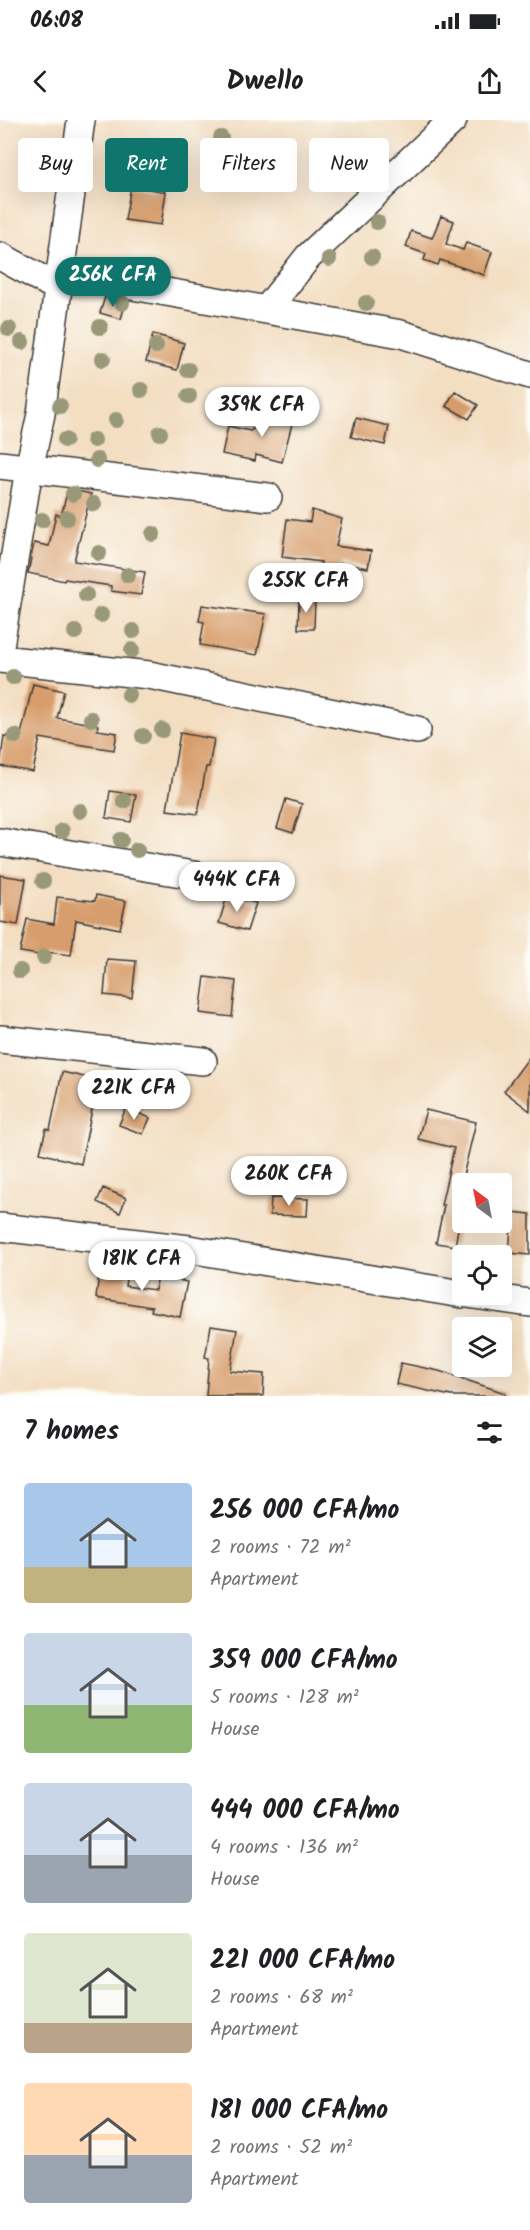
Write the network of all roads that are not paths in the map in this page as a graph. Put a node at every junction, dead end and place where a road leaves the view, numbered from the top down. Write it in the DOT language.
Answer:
graph roads {
  1 [pos="81,120"];
  2 [pos="453,120"];
  3 [pos="0,256"];
  4 [pos="59,281"];
  5 [pos="267,309"];
  6 [pos="530,375"];
  7 [pos="0,465"];
  8 [pos="29,469"];
  9 [pos="268,497"];
  10 [pos="0,646"];
  11 [pos="0,659"];
  12 [pos="417,730"];
  13 [pos="0,842"];
  14 [pos="228,881"];
  15 [pos="0,1039"];
  16 [pos="203,1061"];
  17 [pos="0,1227"];
  18 [pos="452,1292"];
  19 [pos="512,1300"];
  20 [pos="530,1303"];
  1 -- 4 [label="street"];
  2 -- 5 [label="street"];
  3 -- 4 [label="street"];
  4 -- 5 [label="street"];
  4 -- 8 [label="street"];
  5 -- 6 [label="street"];
  7 -- 8 [label="street"];
  8 -- 9 [label="street"];
  8 -- 10 [label="street"];
  11 -- 12 [label="street"];
  13 -- 14 [label="street"];
  15 -- 16 [label="street"];
  17 -- 18 [label="street"];
  19 -- 20 [label="street"];
}
